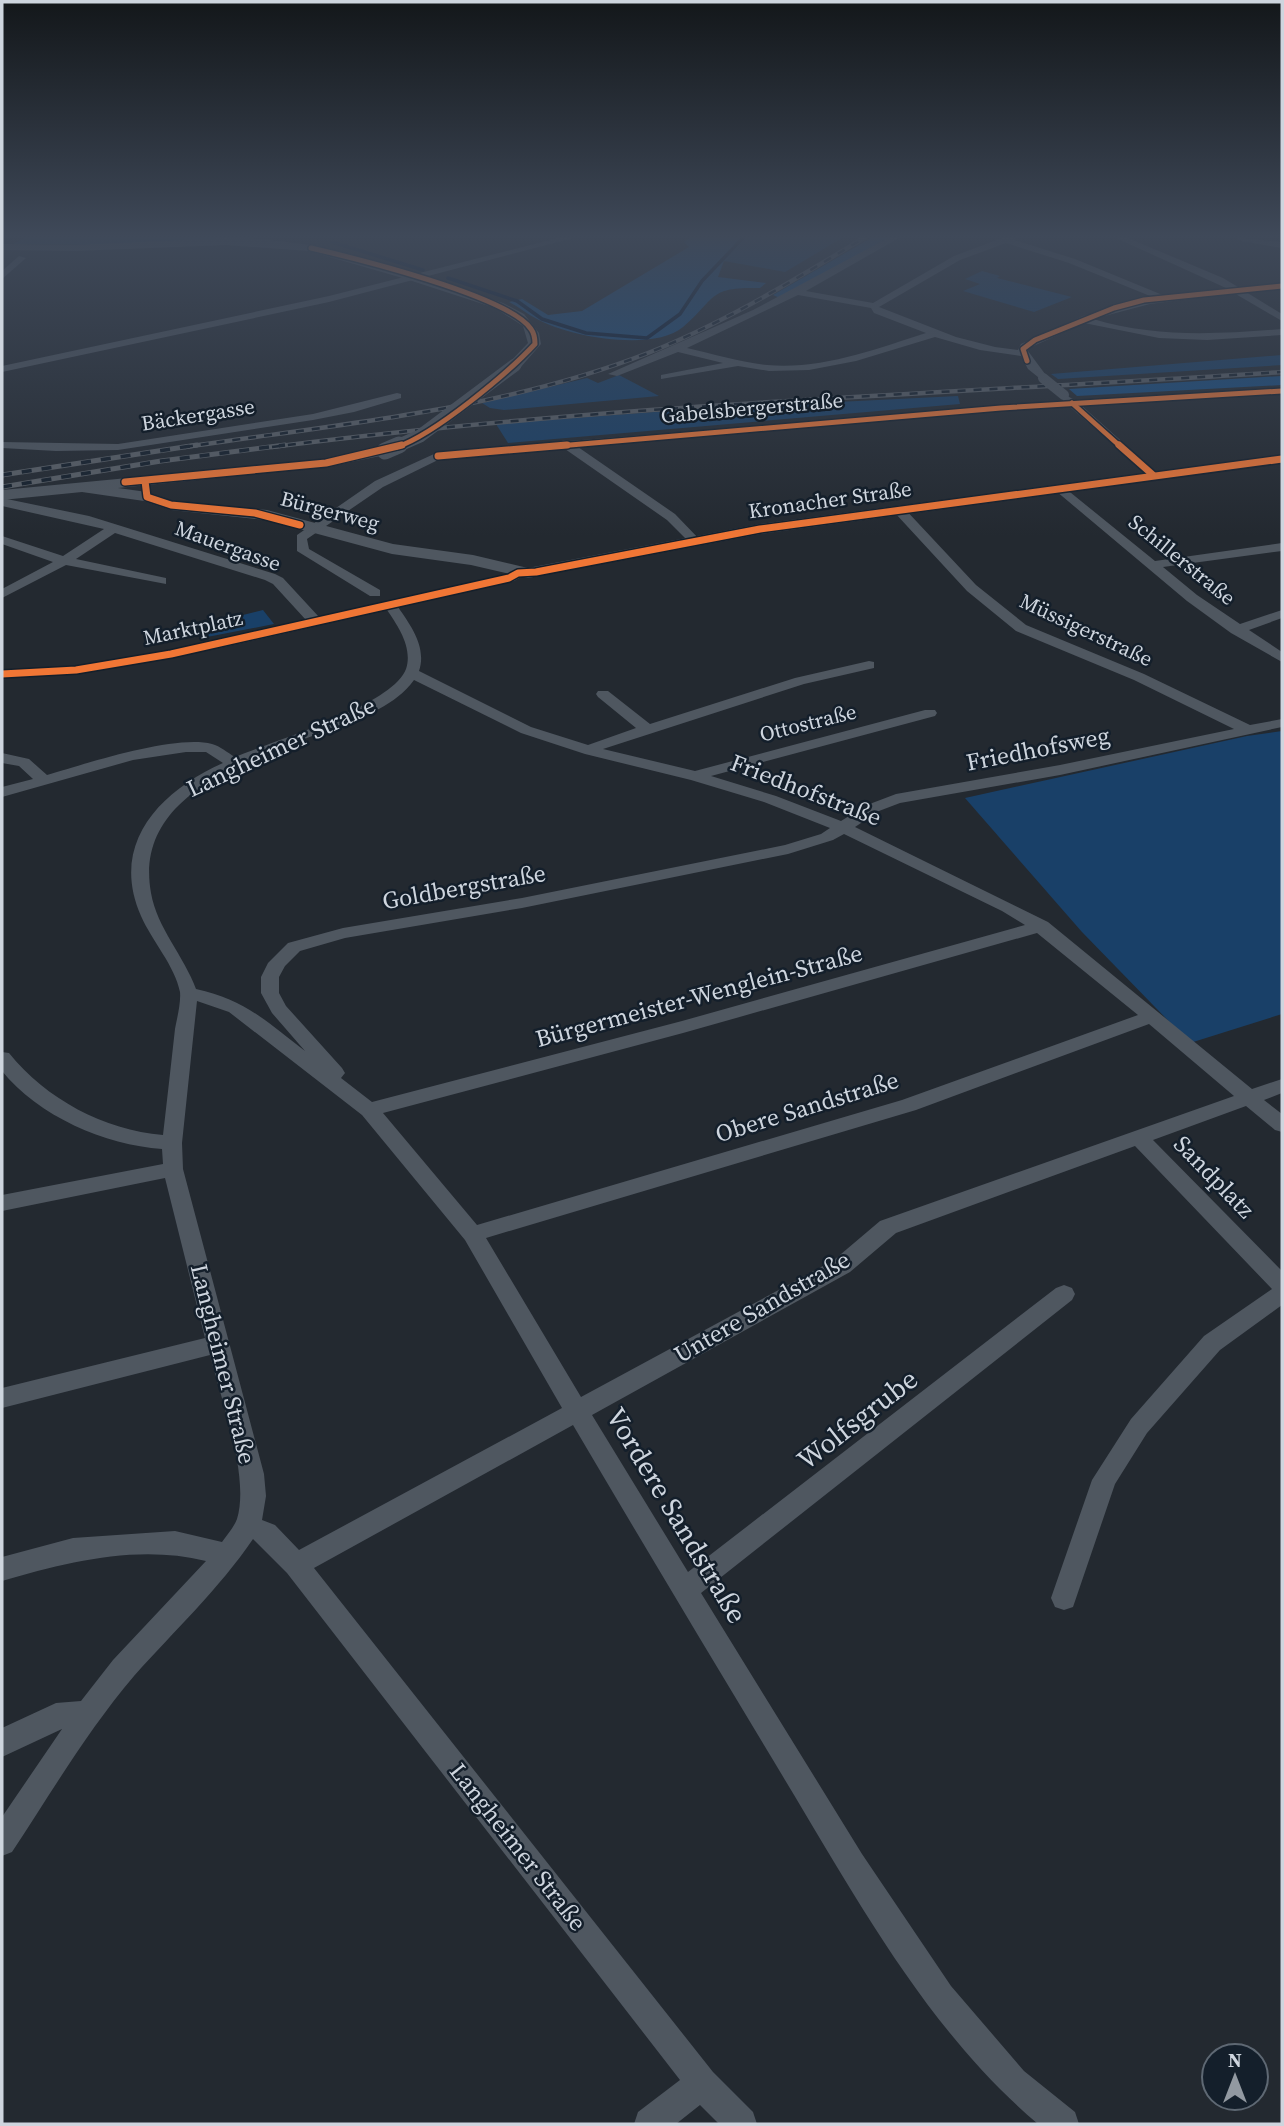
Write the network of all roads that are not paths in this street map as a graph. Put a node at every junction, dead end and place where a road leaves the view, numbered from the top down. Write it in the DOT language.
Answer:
graph roads {
  1 [pos="146,337"];
  2 [pos="535,337"];
  3 [pos="704,337"];
  4 [pos="923,337"];
  5 [pos="946,337"];
  6 [pos="1042,337"];
  7 [pos="1161,337"];
  8 [pos="1224,337"];
  9 [pos="679,349"];
  10 [pos="1023,353"];
  11 [pos="741,363"];
  12 [pos="2,369"];
  13 [pos="613,374"];
  14 [pos="665,377"];
  15 [pos="1282,391"];
  16 [pos="397,396"];
  17 [pos="1068,399"];
  18 [pos="564,443"];
  19 [pos="2,445"];
  20 [pos="1282,458"];
  21 [pos="1153,475"];
  22 [pos="1060,488"];
  23 [pos="146,489"];
  24 [pos="2,495"];
  25 [pos="2,502"];
  26 [pos="899,510"];
  27 [pos="114,528"];
  28 [pos="313,528"];
  29 [pos="695,541"];
  30 [pos="3,542"];
  31 [pos="1282,547"];
  32 [pos="64,561"];
  33 [pos="1153,565"];
  34 [pos="518,573"];
  35 [pos="161,581"];
  36 [pos="375,593"];
  37 [pos="2,594"];
  38 [pos="389,603"];
  39 [pos="1282,614"];
  40 [pos="315,621"];
  41 [pos="1236,630"];
  42 [pos="1282,658"];
  43 [pos="869,664"];
  44 [pos="2,674"];
  45 [pos="413,674"];
  46 [pos="603,694"];
  47 [pos="930,713"];
  48 [pos="1282,723"];
  49 [pos="647,729"];
  50 [pos="1247,729"];
  51 [pos="590,751"];
  52 [pos="2,758"];
  53 [pos="234,763"];
  54 [pos="696,776"];
  55 [pos="43,779"];
  56 [pos="2,792"];
  57 [pos="845,828"];
  58 [pos="1042,926"];
  59 [pos="189,993"];
  60 [pos="1150,1017"];
  61 [pos="2,1058"];
  62 [pos="1282,1086"];
  63 [pos="1249,1096"];
  64 [pos="369,1110"];
  65 [pos="1282,1125"];
  66 [pos="1137,1136"];
  67 [pos="172,1143"];
  68 [pos="173,1169"];
  69 [pos="2,1203"];
  70 [pos="473,1234"];
  71 [pos="1282,1285"];
  72 [pos="1282,1293"];
  73 [pos="1064,1294"];
  74 [pos="218,1344"];
  75 [pos="2,1398"];
  76 [pos="576,1410"];
  77 [pos="248,1526"];
  78 [pos="228,1555"];
  79 [pos="296,1565"];
  80 [pos="2,1569"];
  81 [pos="686,1589"];
  82 [pos="1064,1598"];
  83 [pos="88,1714"];
  84 [pos="2,1743"];
  85 [pos="2,1842"];
  86 [pos="702,2083"];
  87 [pos="650,2124"];
  88 [pos="741,2124"];
  89 [pos="1063,2124"];
  1 -- 12 [label="street"];
  2 -- 23 [label="street, bridge"];
  3 -- 9 [label="street"];
  4 -- 11 [label="street"];
  5 -- 10 [label="street"];
  6 -- 10 [label="street"];
  7 -- 8 [label="street"];
  9 -- 11 [label="street"];
  9 -- 13 [label="street"];
  10 -- 17 [label="street, bridge"];
  11 -- 14 [label="street"];
  15 -- 17 [label="street, Gabelsbergerstraße"];
  16 -- 19 [label="street, Bäckergasse"];
  17 -- 18 [label="street, Gabelsbergerstraße"];
  17 -- 21 [label="street"];
  18 -- 28 [label="street, Gabelsbergerstraße"];
  18 -- 29 [label="street"];
  20 -- 21 [label="street, Kronacher Straße"];
  21 -- 22 [label="street, Kronacher Straße"];
  22 -- 26 [label="street, Kronacher Straße"];
  22 -- 33 [label="street, Schillerstraße"];
  23 -- 24 [label="street"];
  23 -- 28 [label="street, Bürgerweg"];
  25 -- 27 [label="street, Mauergasse"];
  26 -- 29 [label="street, Kronacher Straße"];
  26 -- 50 [label="street, Müssigerstraße"];
  27 -- 32 [label="street"];
  27 -- 40 [label="street, Mauergasse"];
  28 -- 34 [label="street, Bürgerweg"];
  28 -- 36 [label="street"];
  29 -- 34 [label="street, Kronacher Straße"];
  30 -- 32 [label="street"];
  31 -- 33 [label="street"];
  32 -- 35 [label="street"];
  32 -- 37 [label="street"];
  33 -- 41 [label="street, Schillerstraße"];
  34 -- 38 [label="street, Kronacher Straße"];
  38 -- 40 [label="street, Marktplatz"];
  38 -- 45 [label="street"];
  39 -- 41 [label="street"];
  40 -- 44 [label="street, Marktplatz"];
  41 -- 42 [label="street, Schillerstraße"];
  43 -- 49 [label="street"];
  45 -- 51 [label="street, Friedhofstraße"];
  45 -- 53 [label="street, Langheimer Straße"];
  46 -- 49 [label="street"];
  47 -- 54 [label="street, Ottostraße"];
  48 -- 50 [label="street"];
  49 -- 51 [label="street"];
  50 -- 57 [label="street, Friedhofsweg"];
  51 -- 54 [label="street, Friedhofstraße"];
  52 -- 55 [label="street"];
  53 -- 55 [label="street"];
  53 -- 59 [label="street, Langheimer Straße"];
  54 -- 57 [label="street, Friedhofstraße"];
  55 -- 56 [label="street"];
  57 -- 58 [label="street, Friedhofstraße"];
  57 -- 64 [label="street, Goldbergstraße"];
  58 -- 60 [label="street, Friedhofstraße"];
  58 -- 64 [label="street, Bürgermeister-Wenglein-Straße"];
  59 -- 64 [label="street, Vordere Sandstraße"];
  59 -- 67 [label="street, Langheimer Straße"];
  60 -- 63 [label="street, Friedhofstraße"];
  60 -- 70 [label="street, Obere Sandstraße"];
  61 -- 67 [label="street"];
  62 -- 63 [label="street, Untere Sandstraße"];
  63 -- 65 [label="street, Friedhofstraße"];
  63 -- 66 [label="street, Untere Sandstraße"];
  64 -- 70 [label="street, Vordere Sandstraße"];
  66 -- 71 [label="street, Sandplatz"];
  66 -- 76 [label="street, Untere Sandstraße"];
  67 -- 68 [label="street, Langheimer Straße"];
  68 -- 69 [label="street"];
  68 -- 74 [label="street, Langheimer Straße"];
  70 -- 76 [label="street, Vordere Sandstraße"];
  72 -- 82 [label="street"];
  73 -- 81 [label="street, Wolfsgrube"];
  74 -- 75 [label="street"];
  74 -- 77 [label="street, Langheimer Straße"];
  76 -- 79 [label="street, Untere Sandstraße"];
  76 -- 81 [label="street, Vordere Sandstraße"];
  77 -- 78 [label="street"];
  77 -- 79 [label="street, Langheimer Straße"];
  78 -- 80 [label="street"];
  78 -- 83 [label="street"];
  79 -- 86 [label="street, Langheimer Straße"];
  81 -- 89 [label="street, Vordere Sandstraße"];
  83 -- 84 [label="street"];
  83 -- 85 [label="street"];
  86 -- 87 [label="street"];
  86 -- 88 [label="street, Langheimer Straße"];
}
